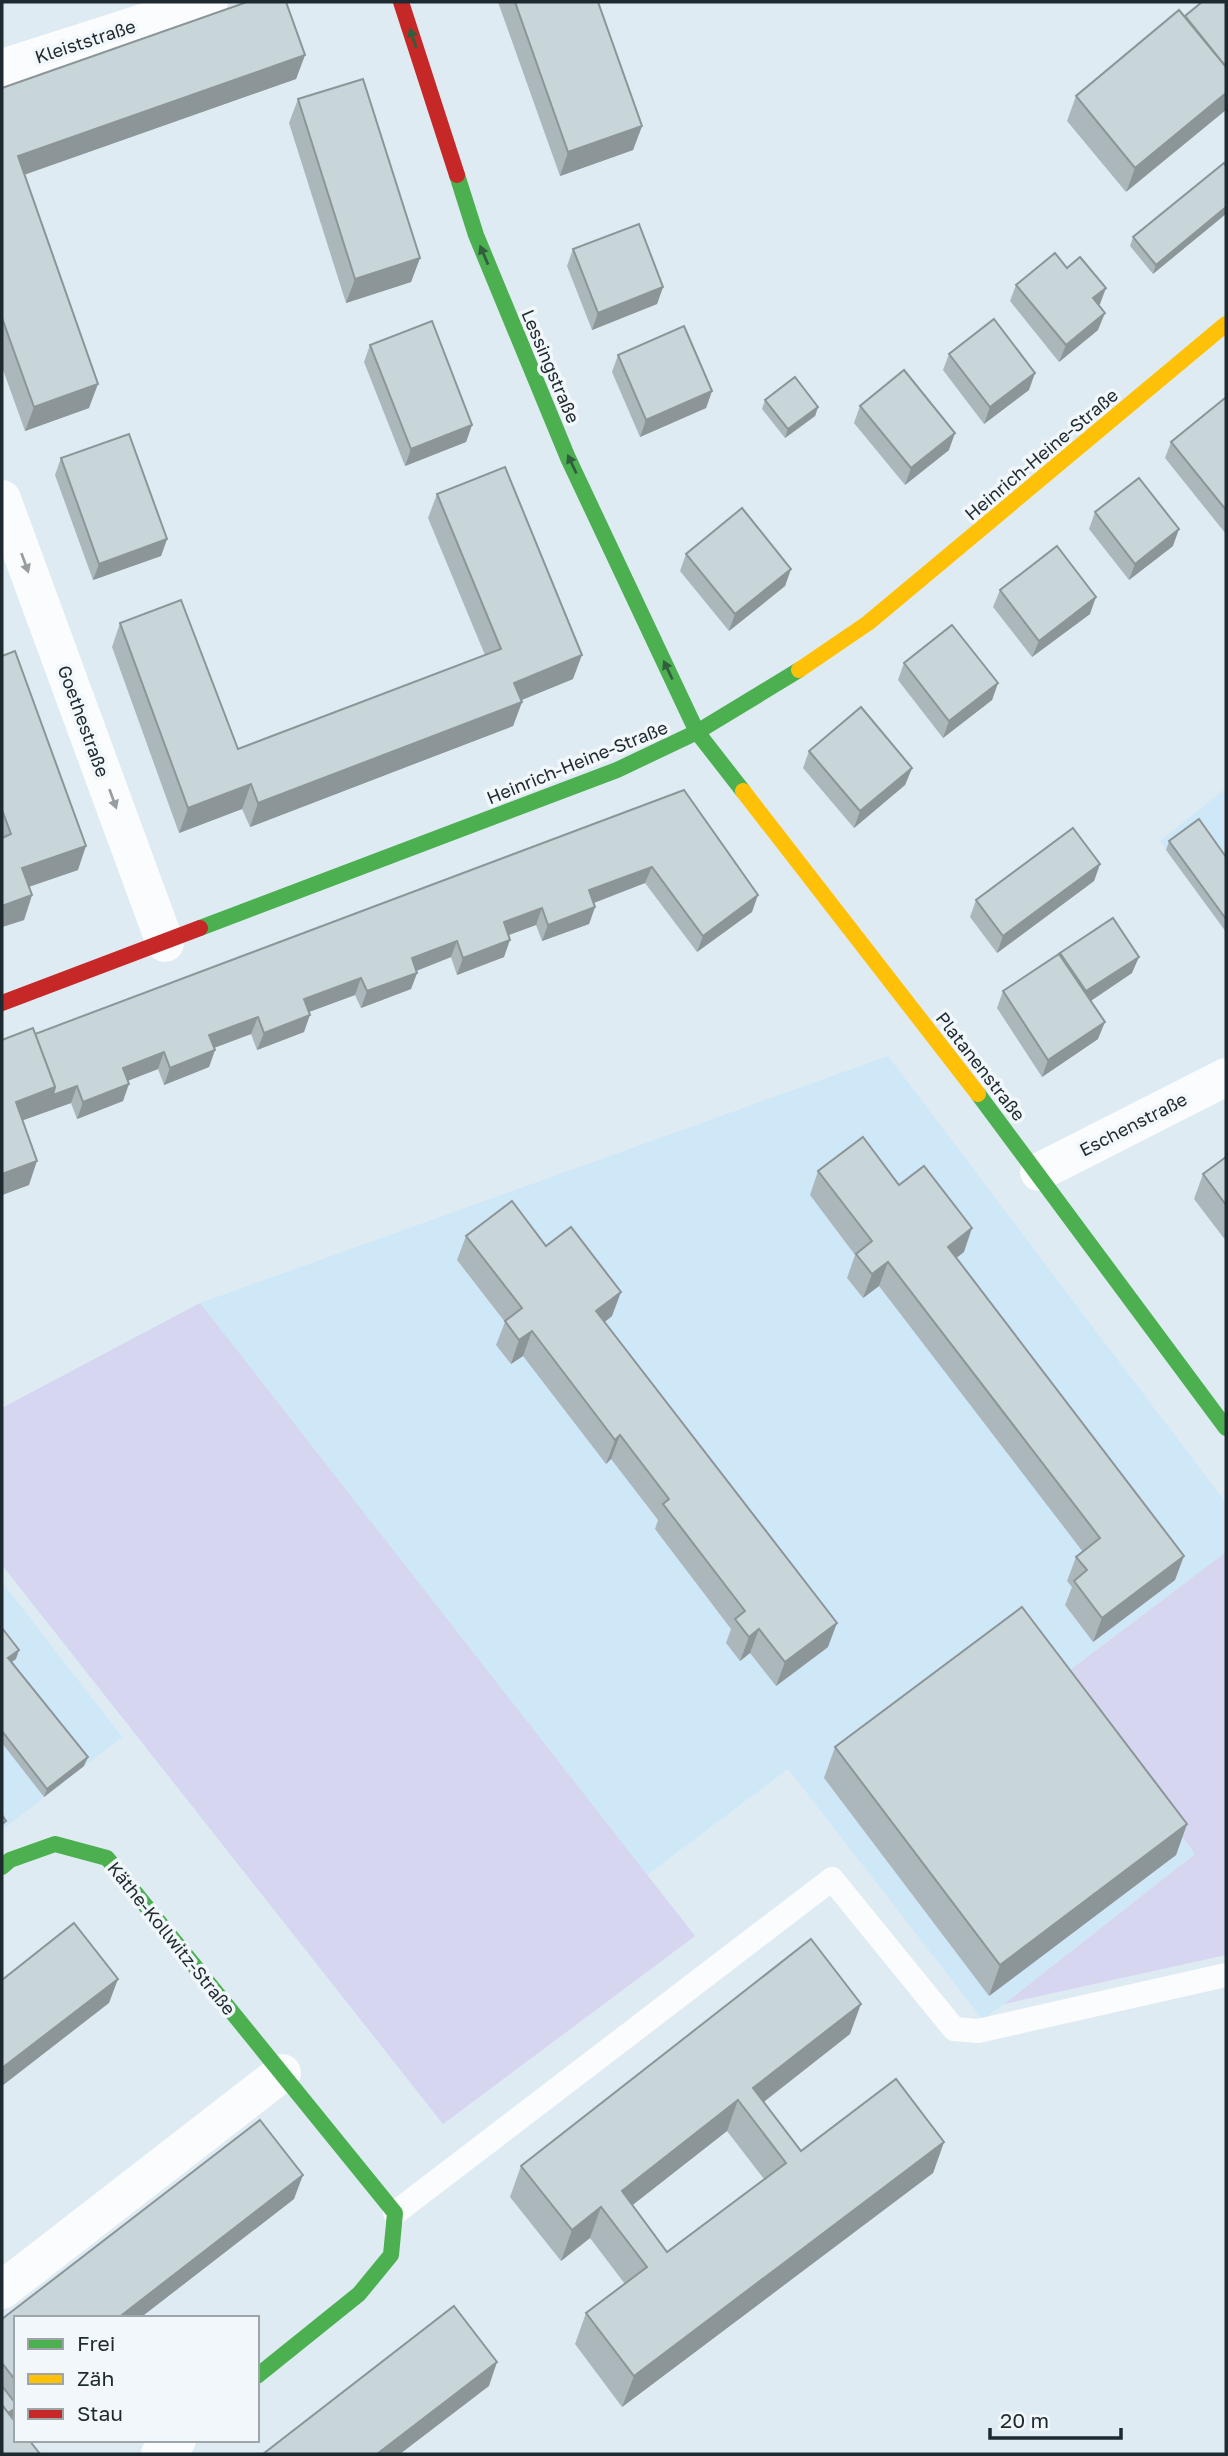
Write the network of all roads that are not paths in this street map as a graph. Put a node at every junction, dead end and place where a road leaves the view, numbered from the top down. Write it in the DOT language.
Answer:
graph roads {
  1 [pos="209,2"];
  2 [pos="401,2"];
  3 [pos="2,68"];
  4 [pos="1226,324"];
  5 [pos="2,499"];
  6 [pos="697,732"];
  7 [pos="165,943"];
  8 [pos="2,1003"];
  9 [pos="1226,1077"];
  10 [pos="1039,1172"];
  11 [pos="1226,1428"];
  12 [pos="2,1867"];
  13 [pos="1226,1975"];
  14 [pos="282,2073"];
  15 [pos="395,2213"];
  16 [pos="2,2290"];
  17 [pos="259,2374"];
  18 [pos="175,2442"];
  19 [pos="160,2454"];
  1 -- 3 [label="street, Kleiststraße"];
  6 -- 2 [label="street, Lessingstraße, one-way"];
  4 -- 6 [label="street, Heinrich-Heine-Straße"];
  5 -- 7 [label="street, Goethestraße, one-way"];
  6 -- 7 [label="street, Heinrich-Heine-Straße"];
  6 -- 10 [label="street, Platanenstraße"];
  7 -- 8 [label="street, Heinrich-Heine-Straße"];
  9 -- 10 [label="street, Eschenstraße"];
  10 -- 11 [label="street, Platanenstraße"];
  12 -- 14 [label="street, Käthe-Kollwitz-Straße"];
  13 -- 15 [label="lane"];
  14 -- 15 [label="street, Käthe-Kollwitz-Straße"];
  14 -- 16 [label="street"];
  15 -- 17 [label="street"];
  18 -- 19 [label="street"];
}
